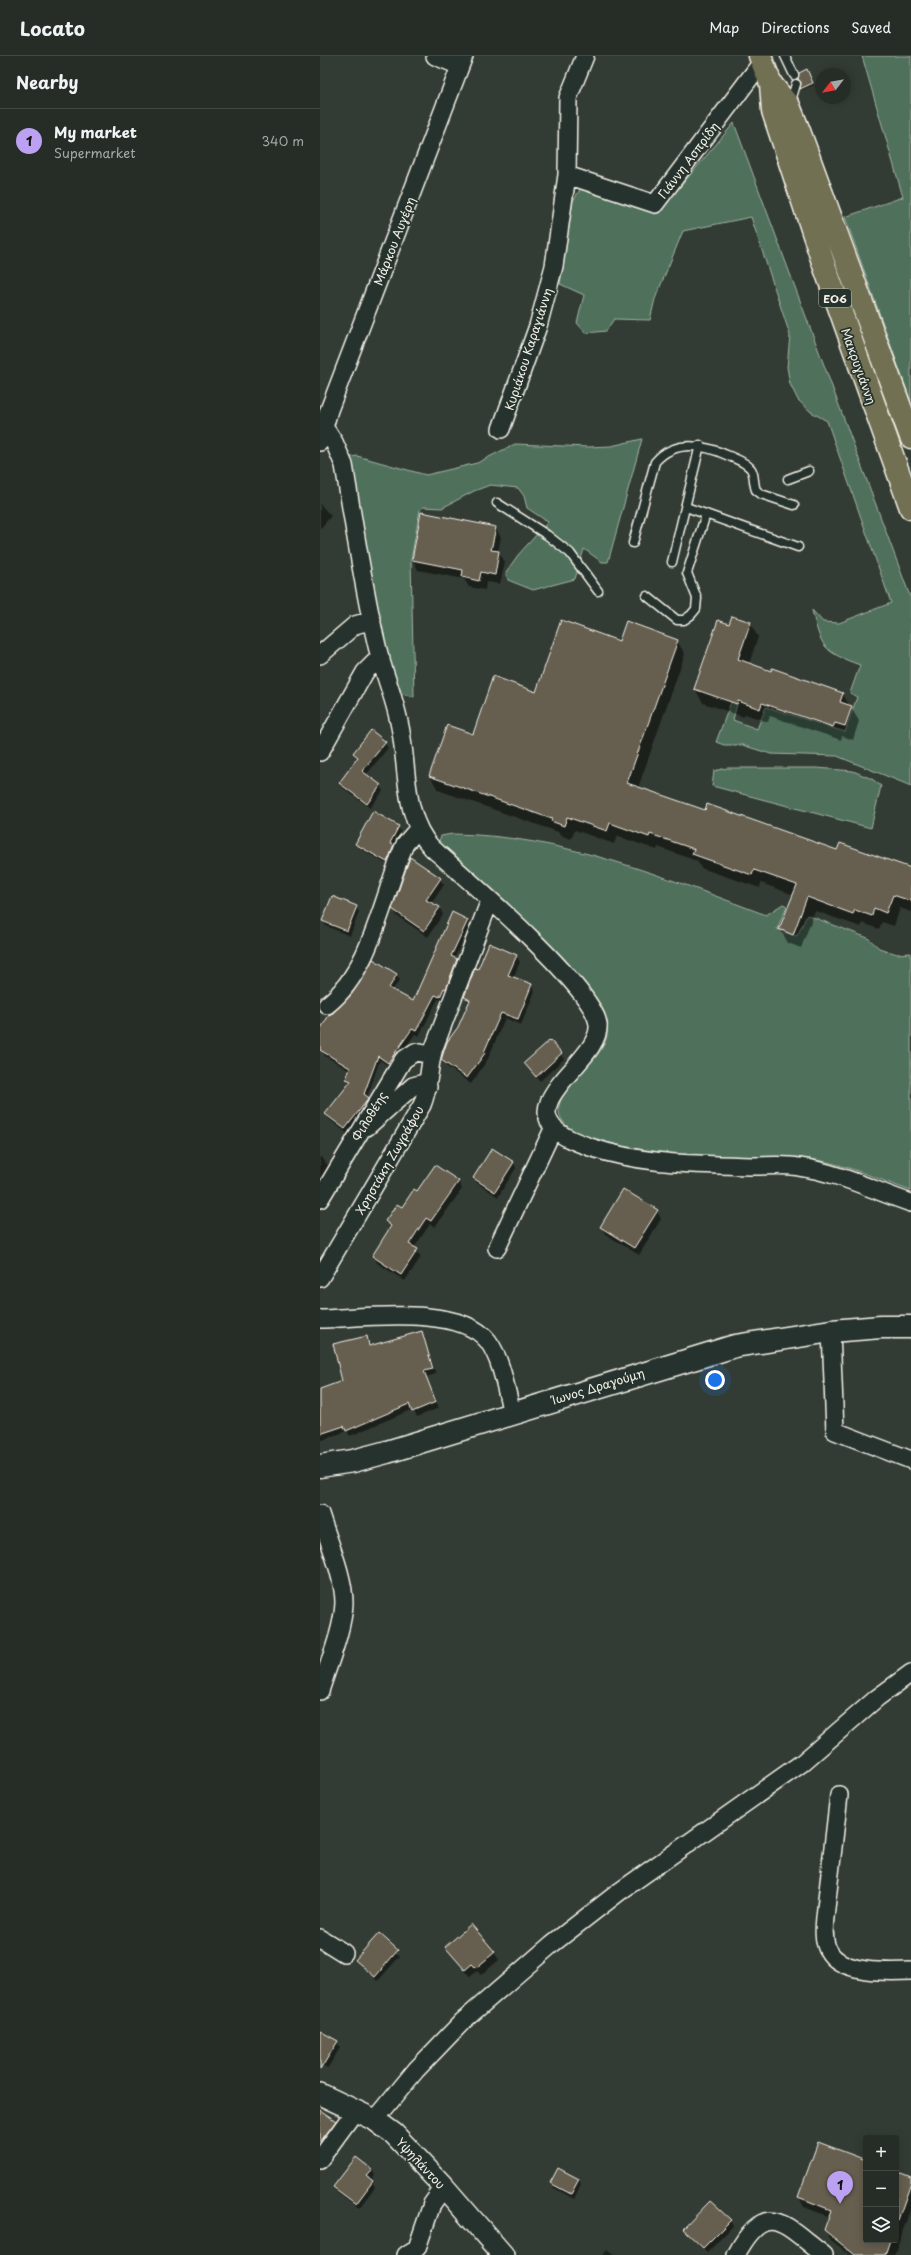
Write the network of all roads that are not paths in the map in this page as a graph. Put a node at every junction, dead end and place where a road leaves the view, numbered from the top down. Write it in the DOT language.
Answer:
graph roads {
  1 [pos="435,56"];
  2 [pos="585,56"];
  3 [pos="785,56"];
  4 [pos="761,59"];
  5 [pos="462,61"];
  6 [pos="794,75"];
  7 [pos="771,84"];
  8 [pos="796,84"];
  9 [pos="789,106"];
  10 [pos="567,175"];
  11 [pos="322,424"];
  12 [pos="501,430"];
  13 [pos="911,437"];
  14 [pos="327,442"];
  15 [pos="700,446"];
  16 [pos="809,471"];
  17 [pos="788,479"];
  18 [pos="497,503"];
  19 [pos="794,505"];
  20 [pos="686,507"];
  21 [pos="911,508"];
  22 [pos="706,514"];
  23 [pos="634,543"];
  24 [pos="798,547"];
  25 [pos="672,562"];
  26 [pos="598,591"];
  27 [pos="647,596"];
  28 [pos="372,620"];
  29 [pos="320,655"];
  30 [pos="381,659"];
  31 [pos="320,752"];
  32 [pos="418,829"];
  33 [pos="490,900"];
  34 [pos="328,1005"];
  35 [pos="432,1055"];
  36 [pos="428,1087"];
  37 [pos="363,1126"];
  38 [pos="554,1127"];
  39 [pos="320,1200"];
  40 [pos="911,1203"];
  41 [pos="497,1248"];
  42 [pos="320,1278"];
  43 [pos="911,1317"];
  44 [pos="320,1319"];
  45 [pos="881,1327"];
  46 [pos="911,1327"];
  47 [pos="831,1331"];
  48 [pos="512,1413"];
  49 [pos="911,1460"];
  50 [pos="320,1466"];
  51 [pos="320,1514"];
  52 [pos="911,1673"];
  53 [pos="320,1691"];
  54 [pos="839,1795"];
  55 [pos="320,1938"];
  56 [pos="344,1953"];
  57 [pos="911,1971"];
  58 [pos="320,2094"];
  59 [pos="355,2111"];
  60 [pos="375,2120"];
  61 [pos="320,2159"];
  62 [pos="444,2188"];
  63 [pos="413,2252"];
  64 [pos="503,2255"];
  65 [pos="736,2255"];
  66 [pos="824,2255"];
  1 -- 5 [label="street"];
  2 -- 10 [label="street, Κυριάκου Καραγιάννη"];
  3 -- 6 [label="lane"];
  4 -- 7 [label="main road, Μακρυγιάννη / ΕΟ6"];
  4 -- 10 [label="street, Γιάννη Ασπρίδη"];
  5 -- 11 [label="street, Μάρκου Αυγέρη"];
  7 -- 9 [label="main road, Μακρυγιάννη / ΕΟ6"];
  7 -- 21 [label="main road, Μακρυγιάννη / ΕΟ6"];
  8 -- 9 [label="lane"];
  9 -- 13 [label="main road, Μακρυγιάννη / ΕΟ6"];
  10 -- 12 [label="street, Κυριάκου Καραγιάννη"];
  11 -- 14 [label="street, Μάρκου Αυγέρη"];
  14 -- 28 [label="street"];
  15 -- 19 [label="lane"];
  15 -- 20 [label="lane"];
  15 -- 23 [label="lane"];
  16 -- 17 [label="lane"];
  18 -- 26 [label="lane"];
  20 -- 22 [label="lane"];
  20 -- 25 [label="lane"];
  22 -- 24 [label="lane"];
  22 -- 27 [label="lane"];
  28 -- 29 [label="street"];
  28 -- 30 [label="street"];
  30 -- 31 [label="street"];
  30 -- 32 [label="street"];
  32 -- 33 [label="street"];
  32 -- 34 [label="street"];
  33 -- 35 [label="street, Χρηστάκη Ζωγράφου"];
  33 -- 38 [label="street"];
  35 -- 36 [label="street, Χρηστάκη Ζωγράφου"];
  35 -- 37 [label="street, Φιλοθέης"];
  36 -- 37 [label="street"];
  36 -- 42 [label="street, Χρηστάκη Ζωγράφου"];
  37 -- 39 [label="street, Φιλοθέης"];
  38 -- 40 [label="street"];
  38 -- 41 [label="street"];
  43 -- 45 [label="main road"];
  44 -- 48 [label="street"];
  45 -- 46 [label="main road"];
  45 -- 47 [label="main road, Ίωνος Δραγούμη"];
  47 -- 48 [label="main road, Ίωνος Δραγούμη"];
  47 -- 49 [label="street"];
  48 -- 50 [label="main road, Ίωνος Δραγούμη"];
  51 -- 53 [label="street"];
  52 -- 60 [label="street"];
  54 -- 57 [label="street"];
  55 -- 56 [label="street"];
  58 -- 59 [label="street, Υψηλάντου"];
  59 -- 60 [label="street, Υψηλάντου"];
  59 -- 61 [label="street"];
  60 -- 62 [label="street, Υψηλάντου"];
  62 -- 63 [label="street"];
  62 -- 64 [label="street, Υψηλάντου"];
  65 -- 66 [label="street"];
}
